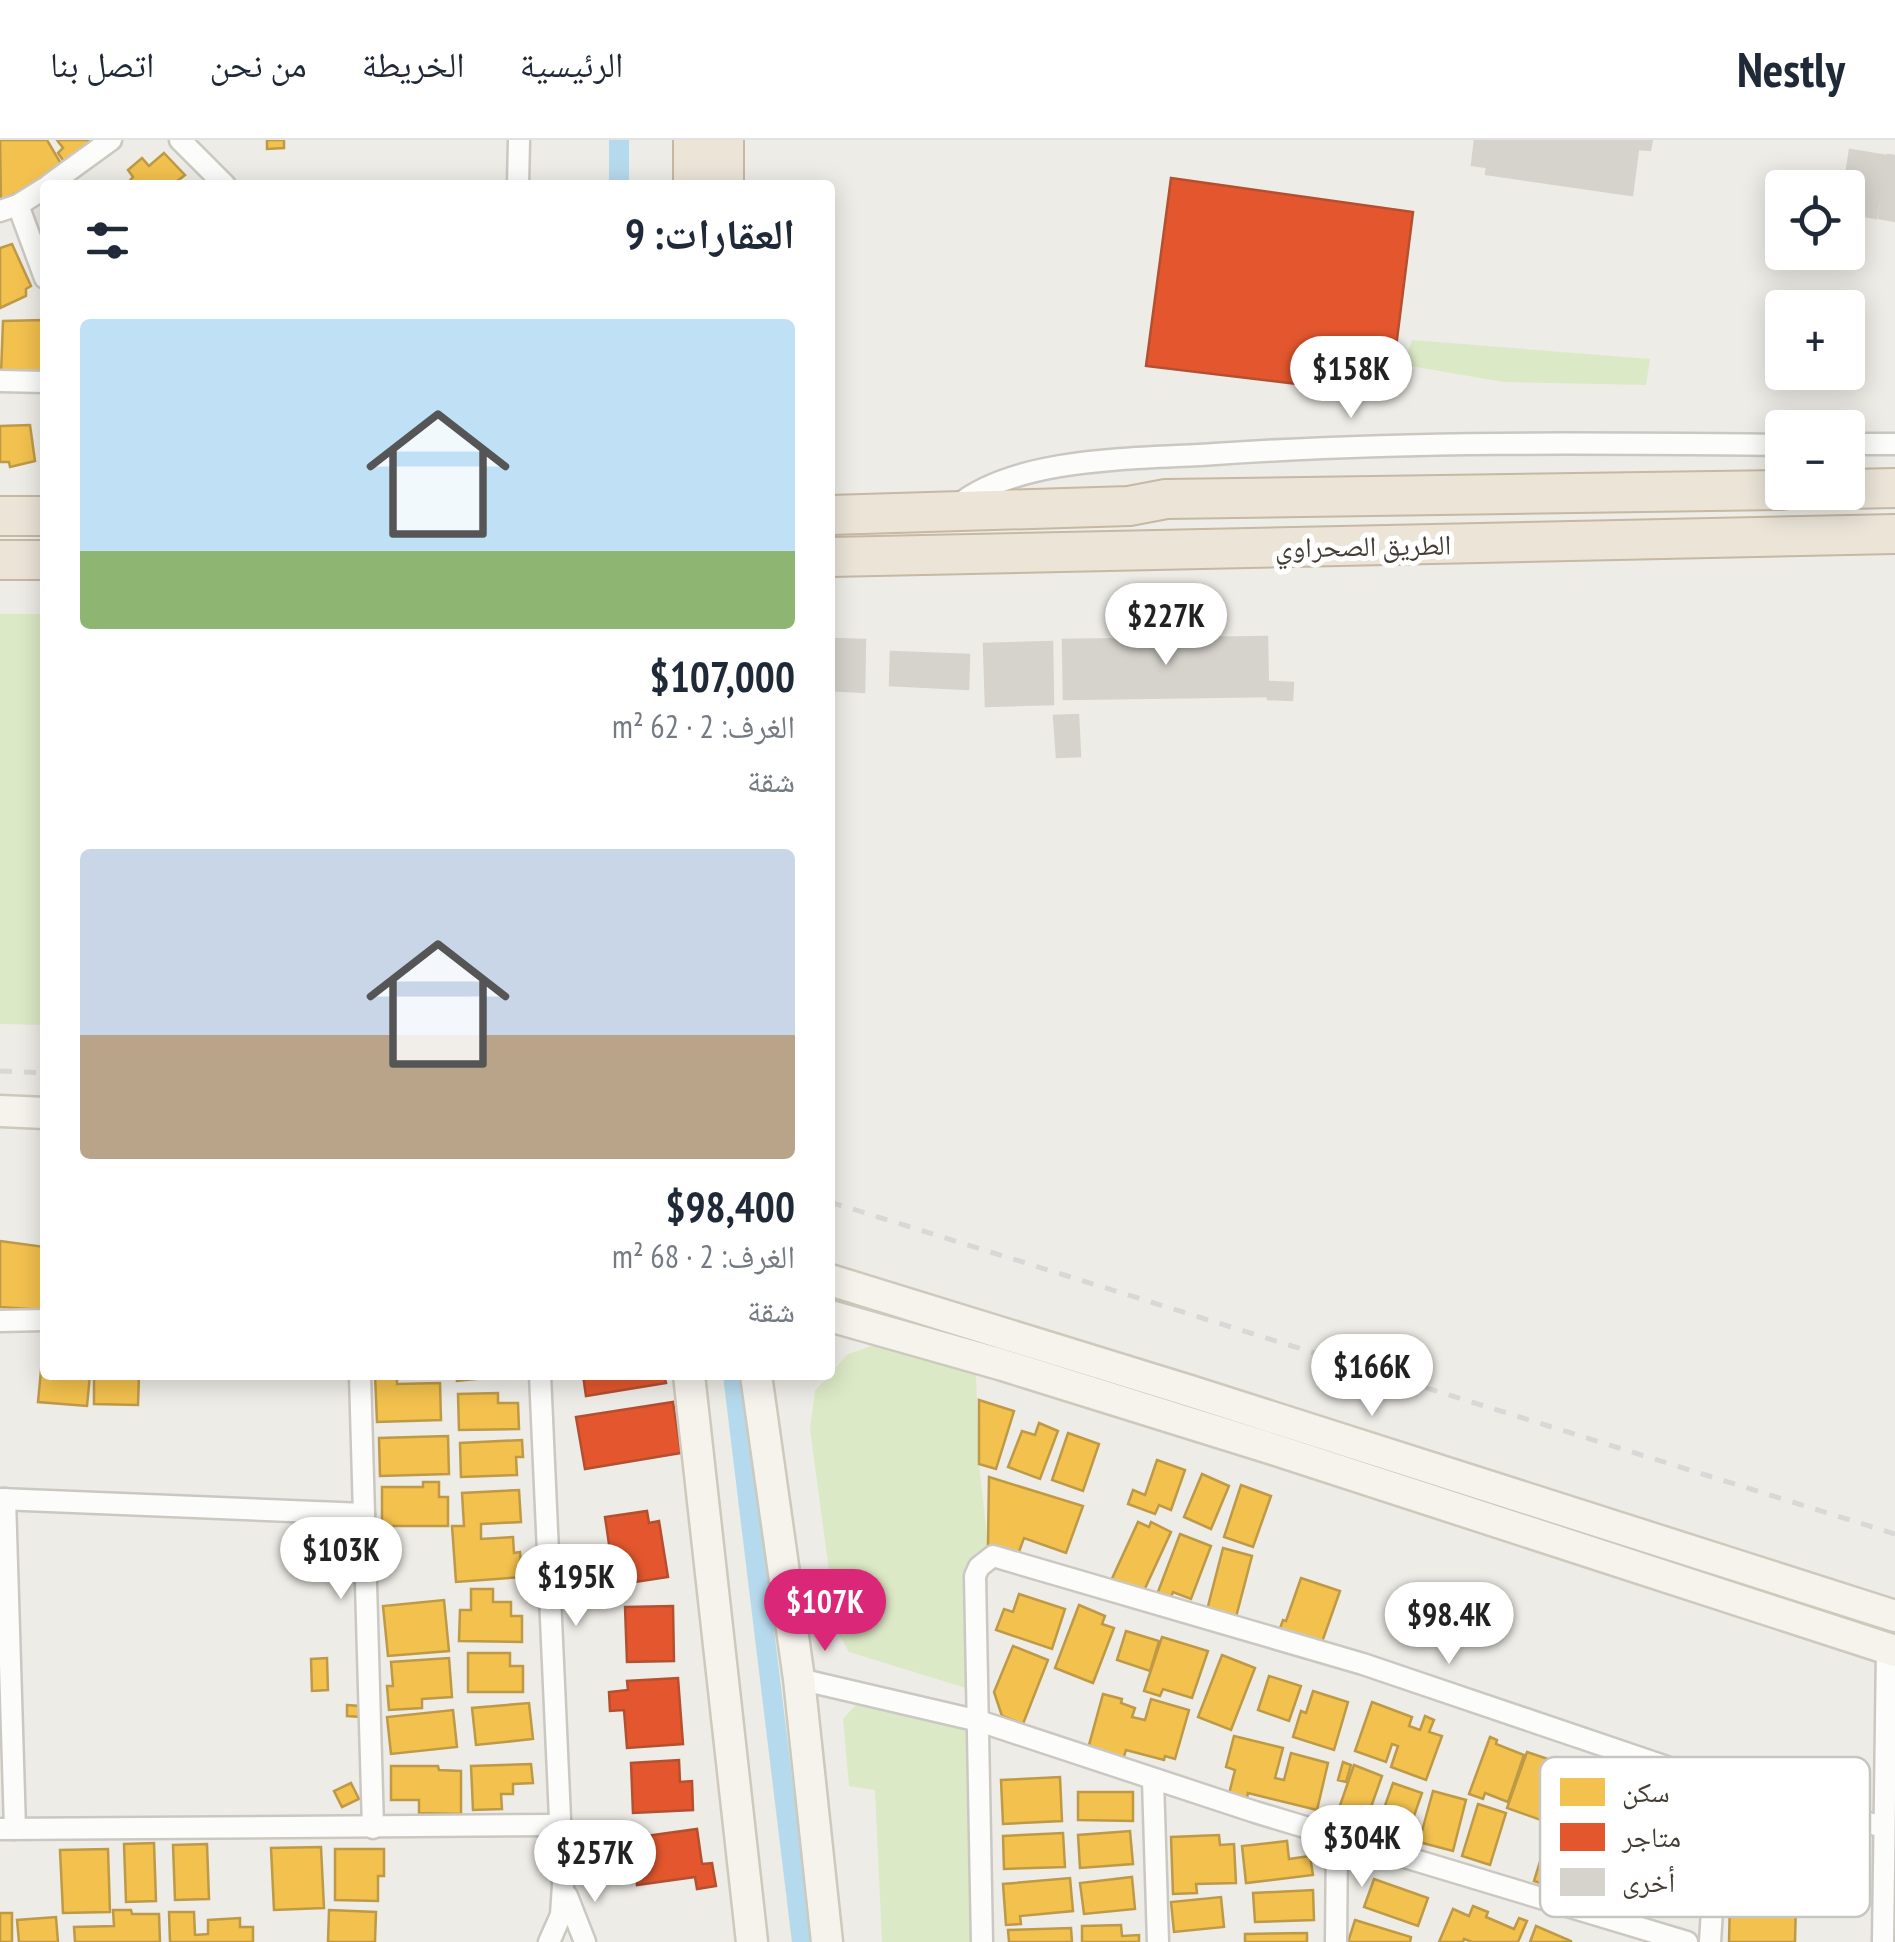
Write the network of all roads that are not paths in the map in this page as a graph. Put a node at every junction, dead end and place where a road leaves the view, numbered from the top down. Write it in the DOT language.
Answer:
graph roads {
  1 [pos="111,140"];
  2 [pos="180,140"];
  3 [pos="519,140"];
  4 [pos="693,140"];
  5 [pos="724,140"];
  6 [pos="55,180"];
  7 [pos="220,180"];
  8 [pos="518,180"];
  9 [pos="693,180"];
  10 [pos="724,180"];
  11 [pos="40,190"];
  12 [pos="9,208"];
  13 [pos="40,268"];
  14 [pos="0,382"];
  15 [pos="40,382"];
  16 [pos="1765,444"];
  17 [pos="1865,444"];
  18 [pos="1895,444"];
  19 [pos="1895,488"];
  20 [pos="1865,489"];
  21 [pos="1765,490"];
  22 [pos="948,513"];
  23 [pos="0,516"];
  24 [pos="40,516"];
  25 [pos="835,516"];
  26 [pos="1895,534"];
  27 [pos="835,557"];
  28 [pos="0,560"];
  29 [pos="40,560"];
  30 [pos="0,1111"];
  31 [pos="40,1113"];
  32 [pos="835,1282"];
  33 [pos="0,1320"];
  34 [pos="40,1320"];
  35 [pos="835,1320"];
  36 [pos="360,1380"];
  37 [pos="540,1380"];
  38 [pos="690,1380"];
  39 [pos="764,1382"];
  40 [pos="2,1499"];
  41 [pos="364,1514"];
  42 [pos="1895,1616"];
  43 [pos="1891,1650"];
  44 [pos="799,1679"];
  45 [pos="6,1689"];
  46 [pos="979,1721"];
  47 [pos="1638,1757"];
  48 [pos="1153,1780"];
  49 [pos="1870,1822"];
  50 [pos="560,1825"];
  51 [pos="1884,1826"];
  52 [pos="373,1828"];
  53 [pos="8,1829"];
  54 [pos="1337,1838"];
  55 [pos="1890,1866"];
  56 [pos="563,1885"];
  57 [pos="1540,1898"];
  58 [pos="1604,1917"];
  59 [pos="1712,1917"];
  60 [pos="748,1937"];
  61 [pos="549,1942"];
  62 [pos="585,1942"];
  63 [pos="827,1942"];
  64 [pos="982,1942"];
  65 [pos="1158,1942"];
  66 [pos="1336,1942"];
  67 [pos="1688,1942"];
  68 [pos="1710,1942"];
  69 [pos="1883,1942"];
  1 -- 6 [label="street"];
  2 -- 7 [label="street"];
  3 -- 8 [label="street"];
  4 -- 9 [label="highway"];
  5 -- 10 [label="highway"];
  11 -- 12 [label="street"];
  12 -- 13 [label="street"];
  14 -- 15 [label="street"];
  16 -- 22 [label="street"];
  17 -- 18 [label="street"];
  19 -- 20 [label="highway"];
  21 -- 22 [label="highway, الطريق الصحراوي"];
  22 -- 25 [label="highway, الطريق الصحراوي"];
  23 -- 24 [label="highway"];
  26 -- 27 [label="highway, الطريق الصحراوي"];
  28 -- 29 [label="highway"];
  30 -- 31 [label="street"];
  32 -- 42 [label="street"];
  33 -- 34 [label="street"];
  35 -- 43 [label="street"];
  36 -- 41 [label="street"];
  37 -- 50 [label="street"];
  38 -- 60 [label="street"];
  39 -- 44 [label="street"];
  40 -- 41 [label="street"];
  40 -- 45 [label="street"];
  41 -- 52 [label="street"];
  43 -- 51 [label="street"];
  44 -- 46 [label="street"];
  44 -- 63 [label="street"];
  45 -- 53 [label="street"];
  46 -- 47 [label="street"];
  46 -- 48 [label="street"];
  46 -- 64 [label="street"];
  48 -- 54 [label="street"];
  48 -- 65 [label="street"];
  49 -- 51 [label="street"];
  50 -- 52 [label="street"];
  50 -- 56 [label="street"];
  51 -- 55 [label="street"];
  52 -- 53 [label="street"];
  54 -- 57 [label="street"];
  54 -- 66 [label="street"];
  55 -- 69 [label="street"];
  56 -- 61 [label="street"];
  56 -- 62 [label="street"];
  58 -- 67 [label="street"];
  59 -- 68 [label="street"];
}
